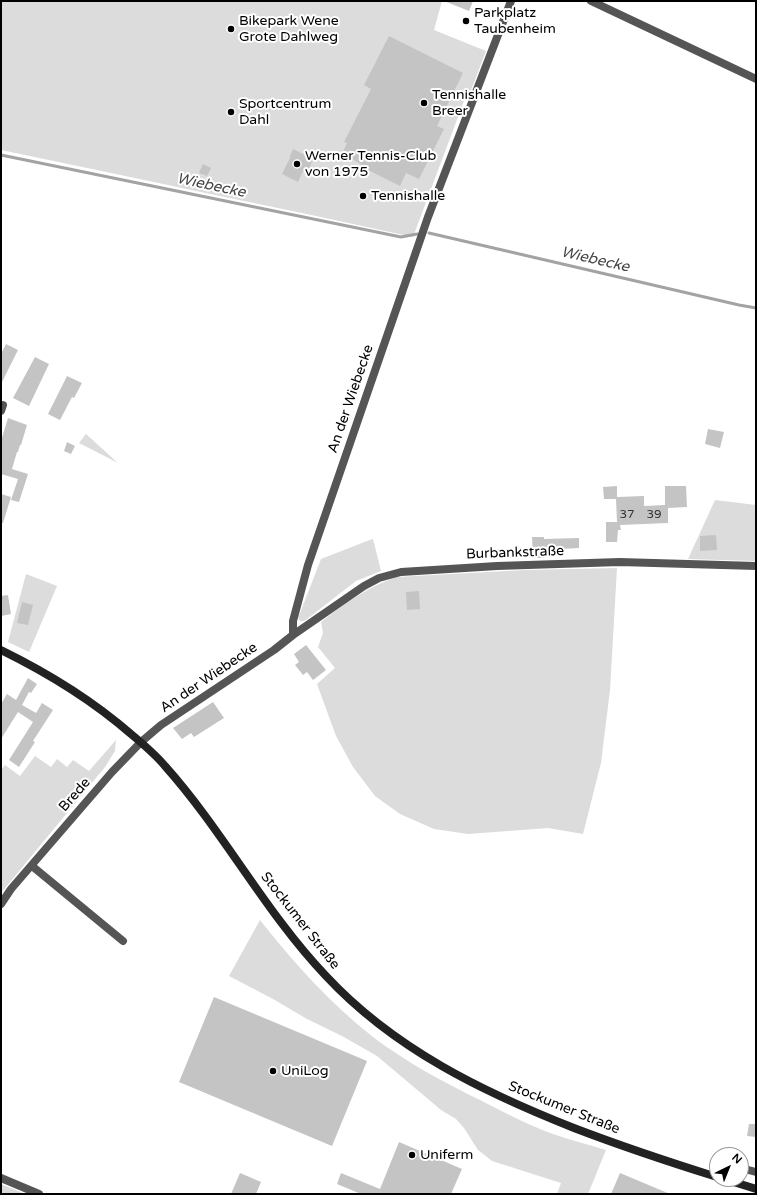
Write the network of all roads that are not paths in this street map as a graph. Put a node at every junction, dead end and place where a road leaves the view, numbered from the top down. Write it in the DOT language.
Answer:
graph roads {
  1 [pos="511,1"];
  2 [pos="591,1"];
  3 [pos="756,80"];
  4 [pos="756,566"];
  5 [pos="293,635"];
  6 [pos="1,650"];
  7 [pos="141,742"];
  8 [pos="32,866"];
  9 [pos="1,904"];
  10 [pos="123,941"];
  11 [pos="709,1174"];
  12 [pos="1,1178"];
  13 [pos="38,1194"];
  1 -- 5 [label="street, An der Wiebecke"];
  2 -- 3 [label="street"];
  4 -- 5 [label="street, Burbankstraße"];
  5 -- 7 [label="street, An der Wiebecke"];
  6 -- 7 [label="main road, Stockumer Straße"];
  7 -- 8 [label="street, Brede"];
  7 -- 11 [label="main road, Stockumer Straße"];
  8 -- 9 [label="street, Brede"];
  8 -- 10 [label="street"];
  12 -- 13 [label="street"];
}
